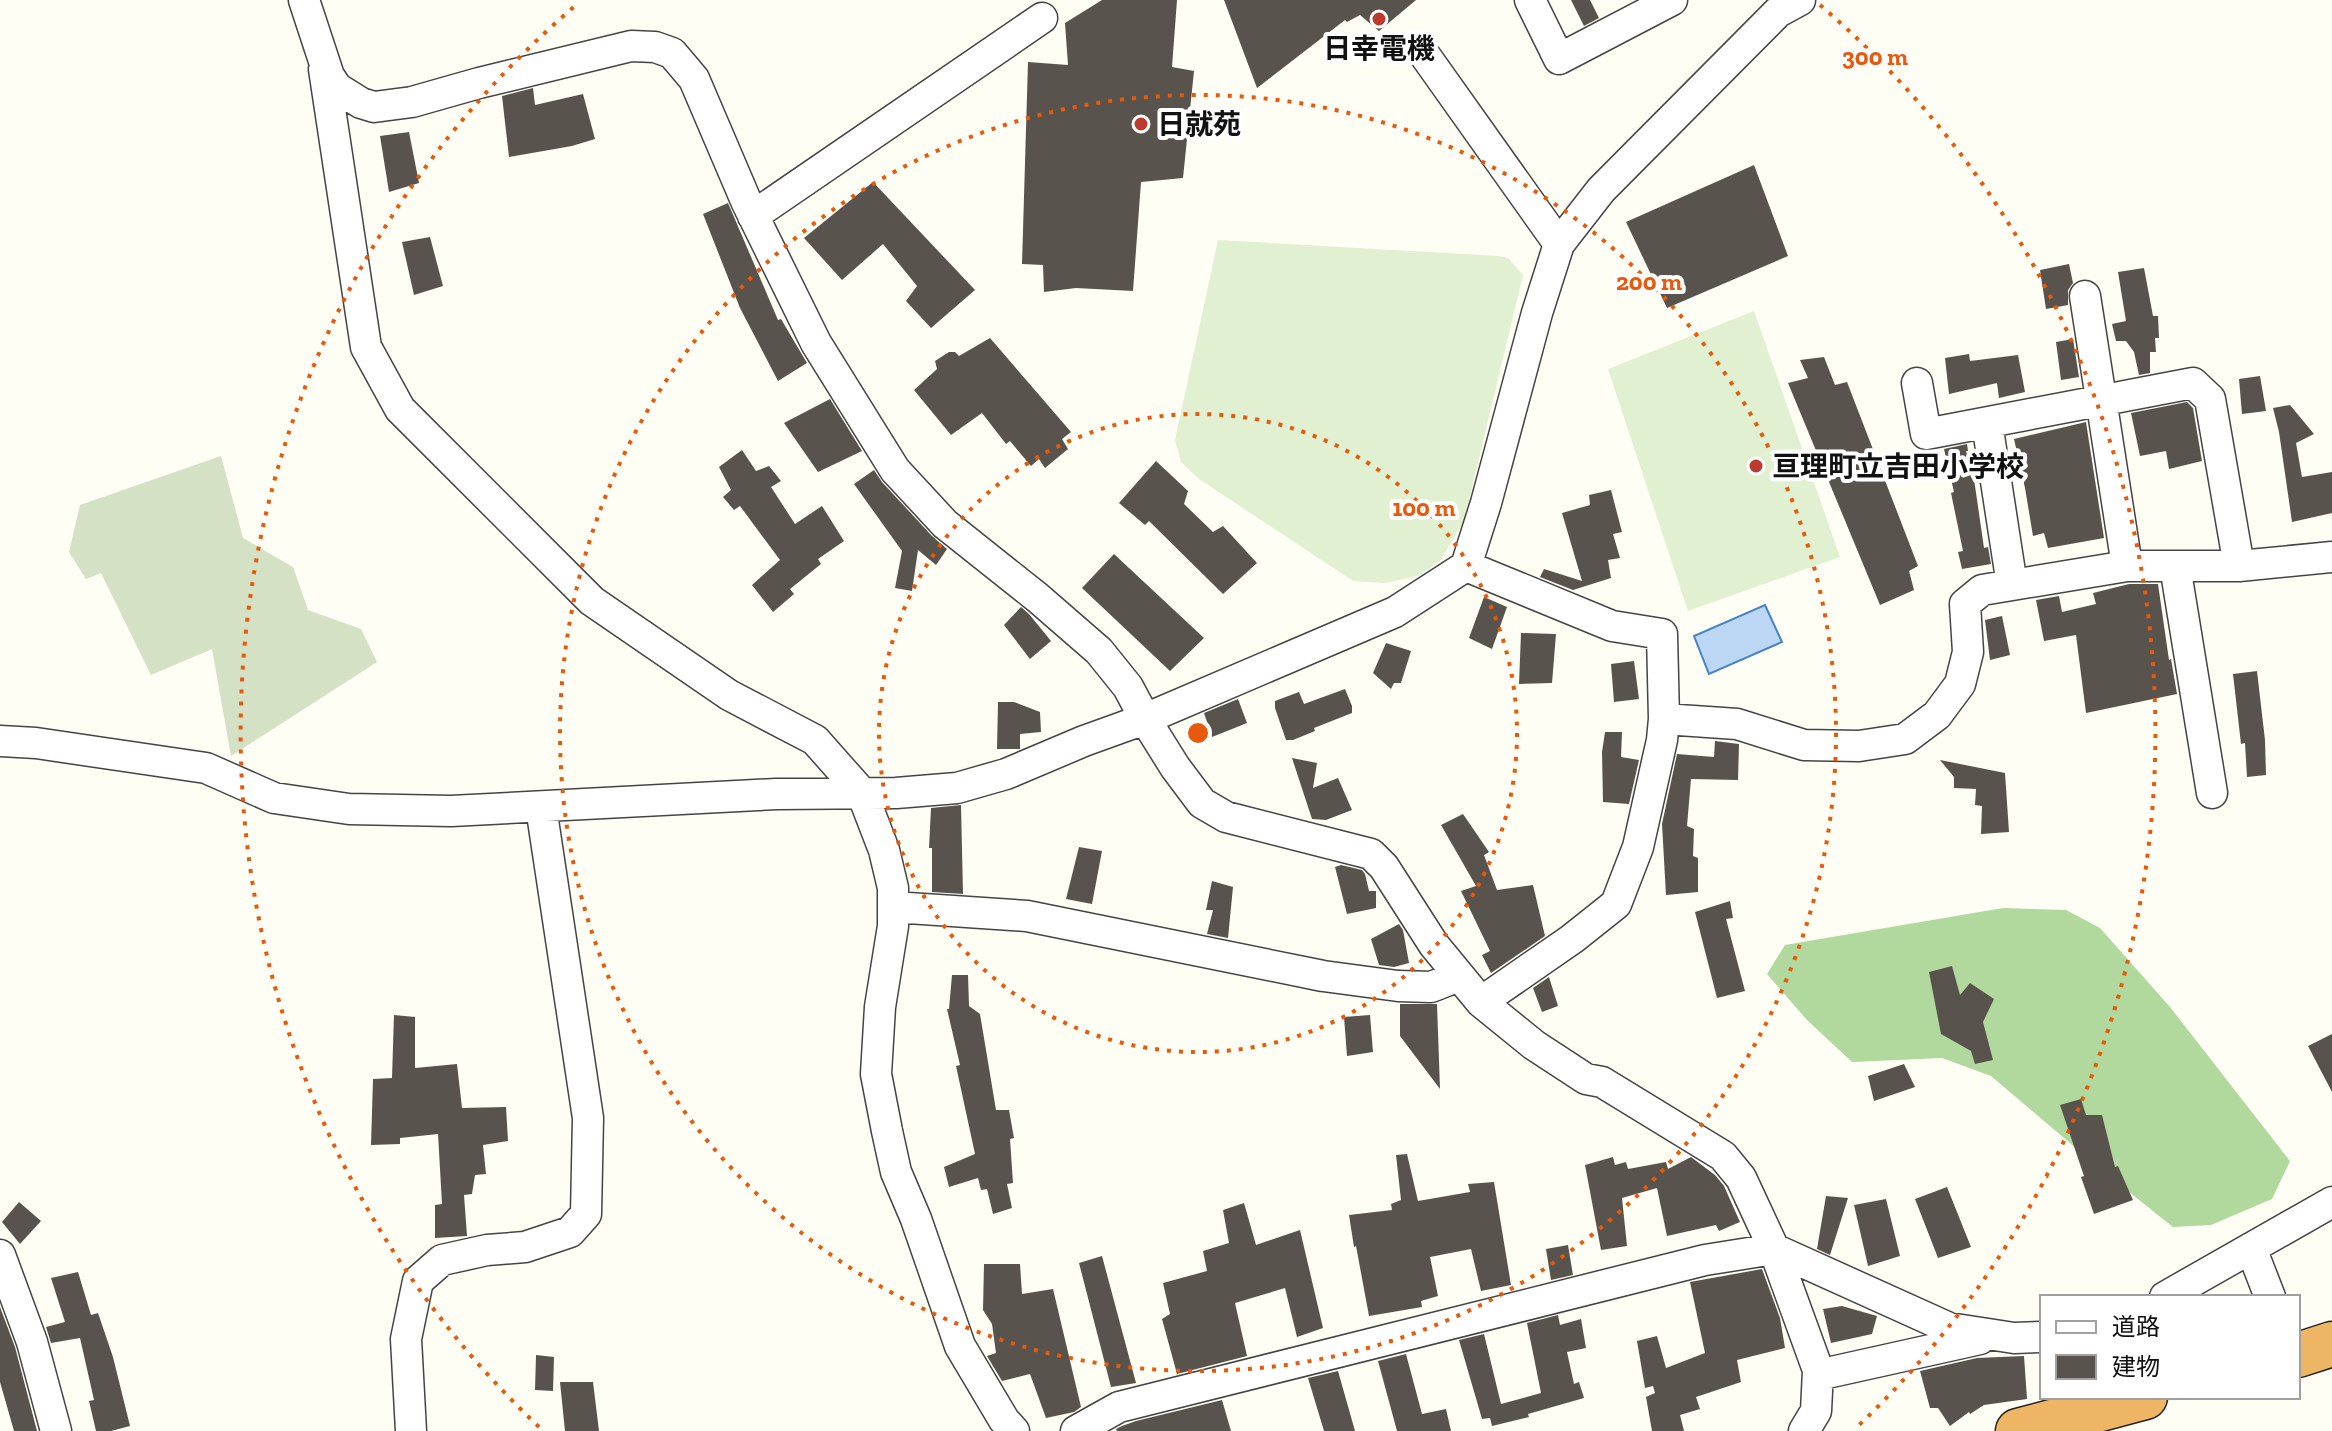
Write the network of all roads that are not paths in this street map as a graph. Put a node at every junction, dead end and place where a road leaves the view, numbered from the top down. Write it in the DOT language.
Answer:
graph roads {
  1 [pos="304,0"];
  2 [pos="1530,0"];
  3 [pos="1672,0"];
  4 [pos="1784,4"];
  5 [pos="1042,18"];
  6 [pos="1424,54"];
  7 [pos="322,56"];
  8 [pos="753,216"];
  9 [pos="1559,244"];
  10 [pos="2085,296"];
  11 [pos="1917,383"];
  12 [pos="2102,402"];
  13 [pos="1987,423"];
  14 [pos="2332,557"];
  15 [pos="1466,566"];
  16 [pos="2127,566"];
  17 [pos="2175,566"];
  18 [pos="2239,566"];
  19 [pos="2012,585"];
  20 [pos="1145,719"];
  21 [pos="1664,719"];
  22 [pos="0,741"];
  23 [pos="862,793"];
  24 [pos="2212,793"];
  25 [pos="541,807"];
  26 [pos="893,907"];
  27 [pos="1459,976"];
  28 [pos="1481,1002"];
  29 [pos="2332,1202"];
  30 [pos="2251,1248"];
  31 [pos="1774,1249"];
  32 [pos="0,1255"];
  33 [pos="2169,1295"];
  34 [pos="2269,1295"];
  35 [pos="1995,1335"];
  36 [pos="2040,1337"];
  37 [pos="2332,1344"];
  38 [pos="2300,1354"];
  39 [pos="1818,1375"];
  40 [pos="2138,1399"];
  41 [pos="56,1431"];
  42 [pos="411,1431"];
  43 [pos="1014,1431"];
  44 [pos="1076,1431"];
  45 [pos="1804,1431"];
  46 [pos="2018,1431"];
  1 -- 7 [label="street"];
  2 -- 3 [label="street"];
  4 -- 9 [label="street"];
  5 -- 8 [label="street"];
  6 -- 9 [label="street"];
  7 -- 8 [label="street"];
  7 -- 23 [label="street"];
  8 -- 20 [label="street"];
  9 -- 15 [label="street"];
  10 -- 12 [label="street"];
  11 -- 13 [label="street"];
  12 -- 13 [label="street"];
  12 -- 16 [label="street"];
  12 -- 18 [label="street"];
  13 -- 19 [label="street"];
  14 -- 18 [label="street"];
  15 -- 20 [label="street"];
  15 -- 21 [label="street"];
  16 -- 17 [label="street"];
  16 -- 19 [label="street"];
  17 -- 18 [label="street"];
  17 -- 24 [label="street"];
  19 -- 21 [label="street"];
  20 -- 23 [label="street"];
  20 -- 27 [label="street"];
  21 -- 28 [label="street"];
  22 -- 25 [label="street"];
  23 -- 25 [label="street"];
  23 -- 26 [label="street"];
  25 -- 42 [label="street"];
  26 -- 27 [label="street"];
  26 -- 43 [label="street"];
  27 -- 28 [label="street"];
  28 -- 31 [label="street"];
  29 -- 30 [label="street"];
  30 -- 33 [label="street"];
  30 -- 34 [label="street"];
  31 -- 35 [label="street"];
  31 -- 39 [label="street"];
  31 -- 44 [label="street"];
  32 -- 41 [label="street"];
  35 -- 36 [label="street"];
  35 -- 39 [label="street"];
  37 -- 38 [label="highway"];
  39 -- 45 [label="street"];
  40 -- 46 [label="highway"];
}
